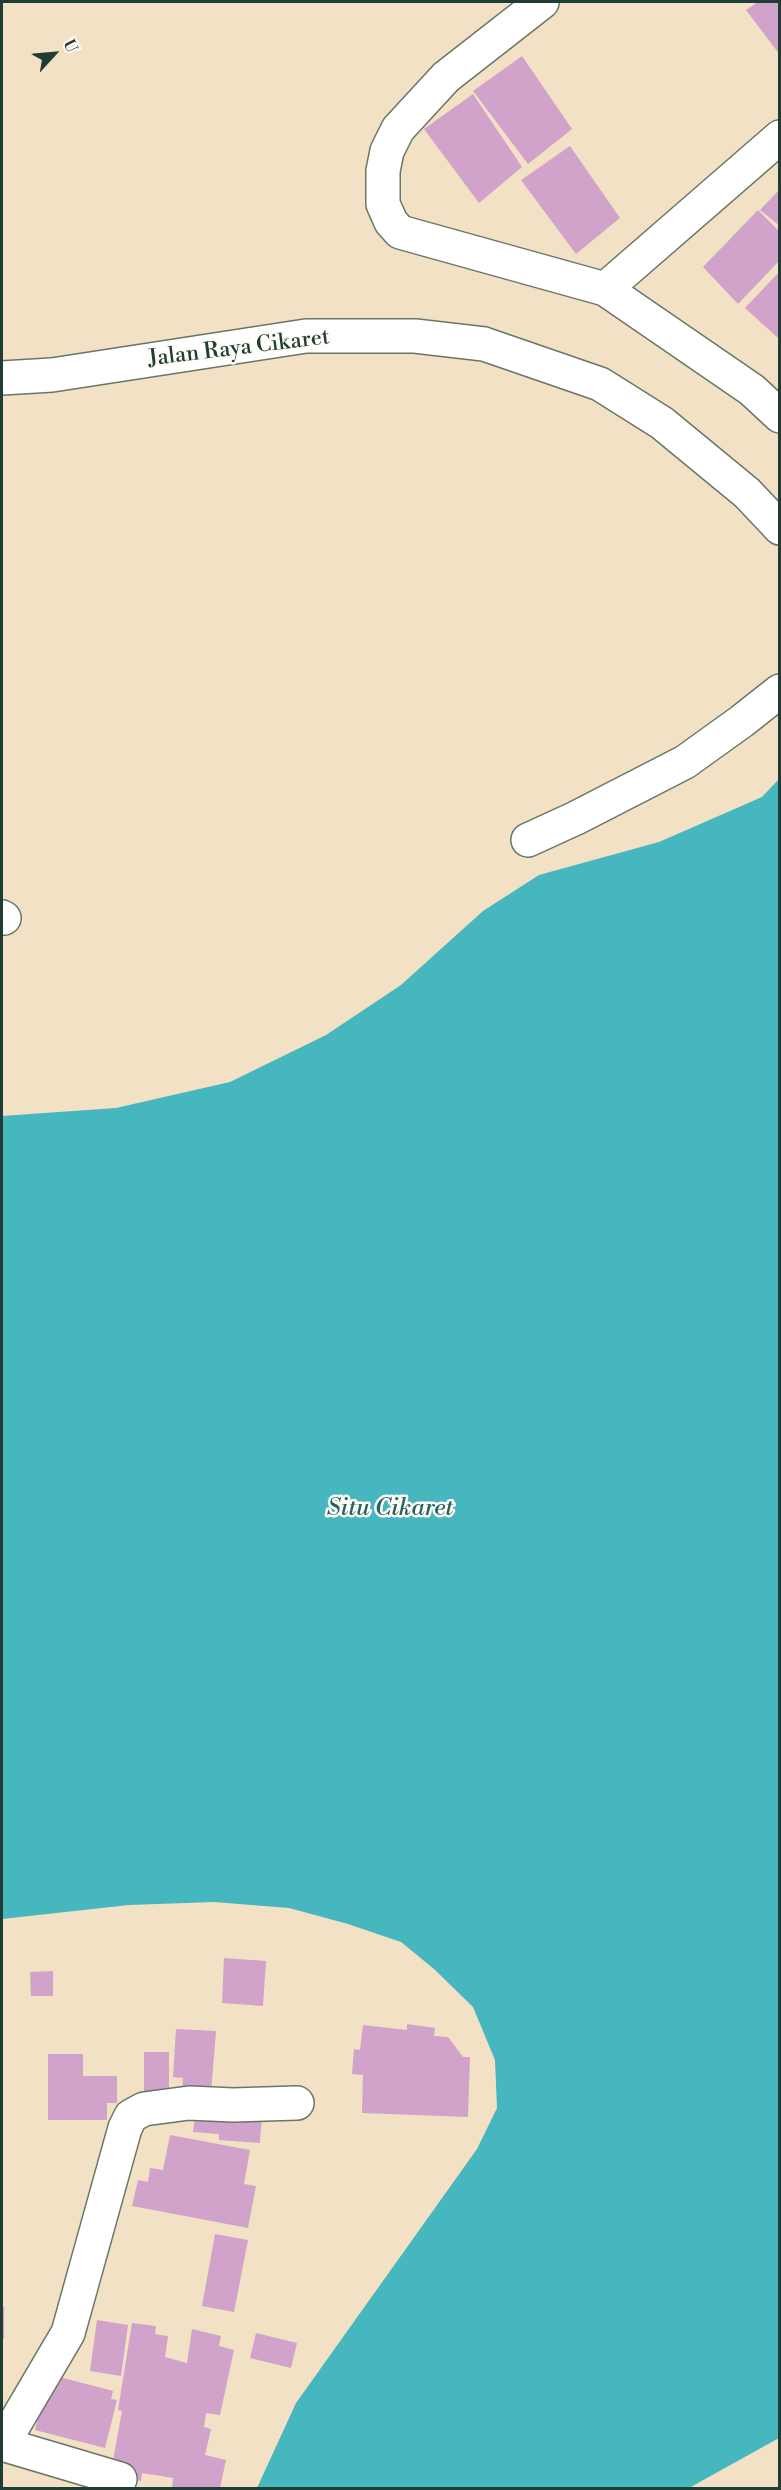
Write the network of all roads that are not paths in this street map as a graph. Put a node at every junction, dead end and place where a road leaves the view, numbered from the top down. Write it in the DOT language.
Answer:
graph roads {
  1 [pos="542,2"];
  2 [pos="780,137"];
  3 [pos="605,289"];
  4 [pos="2,378"];
  5 [pos="780,416"];
  6 [pos="780,528"];
  7 [pos="780,691"];
  8 [pos="528,840"];
  9 [pos="297,2103"];
  10 [pos="2,2445"];
  11 [pos="120,2479"];
  1 -- 3 [label="street"];
  2 -- 3 [label="street"];
  3 -- 5 [label="street"];
  4 -- 6 [label="street, Jalan Raya Cikaret"];
  7 -- 8 [label="street"];
  9 -- 10 [label="street"];
  10 -- 11 [label="street"];
}
